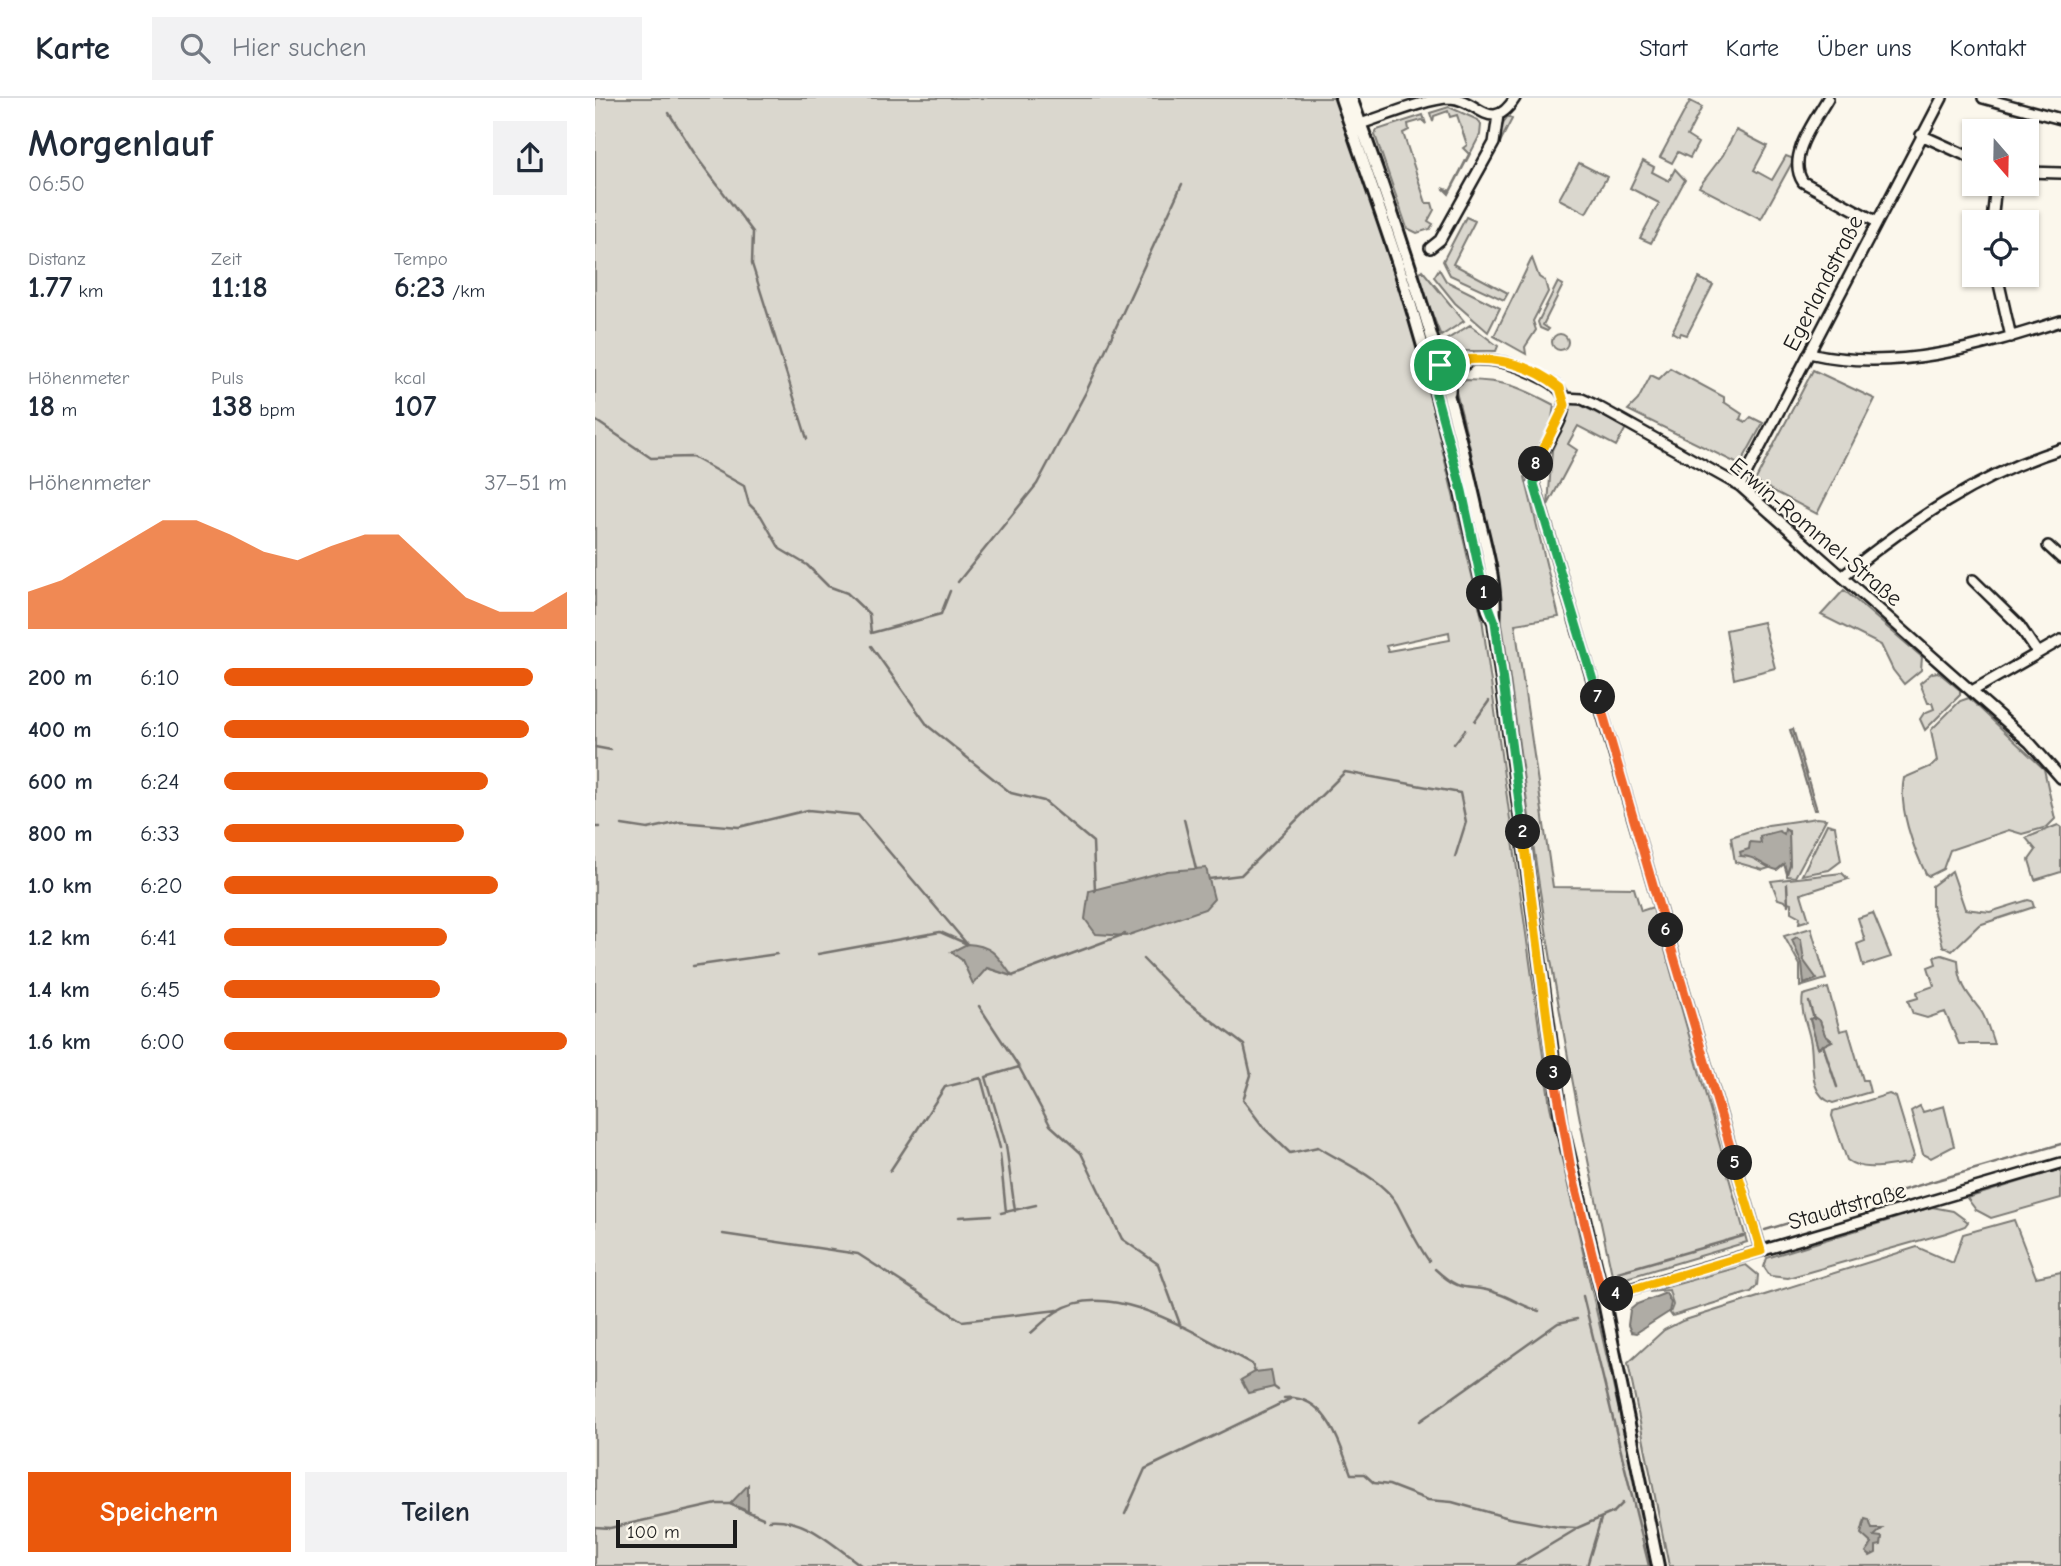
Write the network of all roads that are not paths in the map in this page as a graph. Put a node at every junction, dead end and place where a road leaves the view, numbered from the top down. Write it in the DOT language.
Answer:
graph roads {
  1 [pos="1341,98"];
  2 [pos="1352,98"];
  3 [pos="1515,98"];
  4 [pos="1828,98"];
  5 [pos="1942,98"];
  6 [pos="1983,98"];
  7 [pos="1423,101"];
  8 [pos="1498,115"];
  9 [pos="2061,119"];
  10 [pos="1356,126"];
  11 [pos="1921,135"];
  12 [pos="1962,154"];
  13 [pos="2039,172"];
  14 [pos="2061,173"];
  15 [pos="1877,222"];
  16 [pos="1430,248"];
  17 [pos="2000,287"];
  18 [pos="2061,321"];
  19 [pos="2011,337"];
  20 [pos="1809,353"];
  21 [pos="1473,359"];
  22 [pos="1435,366"];
  23 [pos="1565,398"];
  24 [pos="1451,404"];
  25 [pos="2061,449"];
  26 [pos="1740,486"];
  27 [pos="2048,546"];
  28 [pos="2061,558"];
  29 [pos="1843,576"];
  30 [pos="1973,580"];
  31 [pos="1495,622"];
  32 [pos="2061,640"];
  33 [pos="2037,652"];
  34 [pos="1972,691"];
  35 [pos="2061,779"];
  36 [pos="2061,1163"];
  37 [pos="1761,1251"];
  38 [pos="1603,1297"];
  39 [pos="1658,1566"];
  1 -- 10 [label="main road"];
  2 -- 10 [label="main road"];
  3 -- 8 [label="street"];
  4 -- 15 [label="street"];
  5 -- 11 [label="street, Egerlandstraße"];
  6 -- 9 [label="street"];
  7 -- 8 [label="street"];
  7 -- 10 [label="street"];
  8 -- 16 [label="street"];
  10 -- 22 [label="main road"];
  11 -- 12 [label="street"];
  11 -- 15 [label="street, Egerlandstraße"];
  13 -- 14 [label="street"];
  15 -- 20 [label="street, Egerlandstraße"];
  17 -- 19 [label="street"];
  18 -- 19 [label="street"];
  19 -- 20 [label="street"];
  20 -- 26 [label="street, Egerlandstraße"];
  21 -- 22 [label="street, Erwin-Rommel-Straße"];
  21 -- 23 [label="street, Erwin-Rommel-Straße"];
  21 -- 24 [label="street"];
  22 -- 24 [label="main road"];
  22 -- 31 [label="main road"];
  23 -- 26 [label="street, Erwin-Rommel-Straße"];
  23 -- 37 [label="street"];
  24 -- 31 [label="main road"];
  25 -- 29 [label="street"];
  26 -- 29 [label="street, Erwin-Rommel-Straße"];
  27 -- 28 [label="street"];
  29 -- 34 [label="street, Erwin-Rommel-Straße"];
  30 -- 33 [label="street"];
  31 -- 38 [label="main road"];
  32 -- 33 [label="street"];
  33 -- 34 [label="street"];
  34 -- 35 [label="street, Erwin-Rommel-Straße"];
  36 -- 37 [label="street, Staudtstraße"];
  37 -- 38 [label="street, Staudtstraße"];
  38 -- 39 [label="main road"];
}
